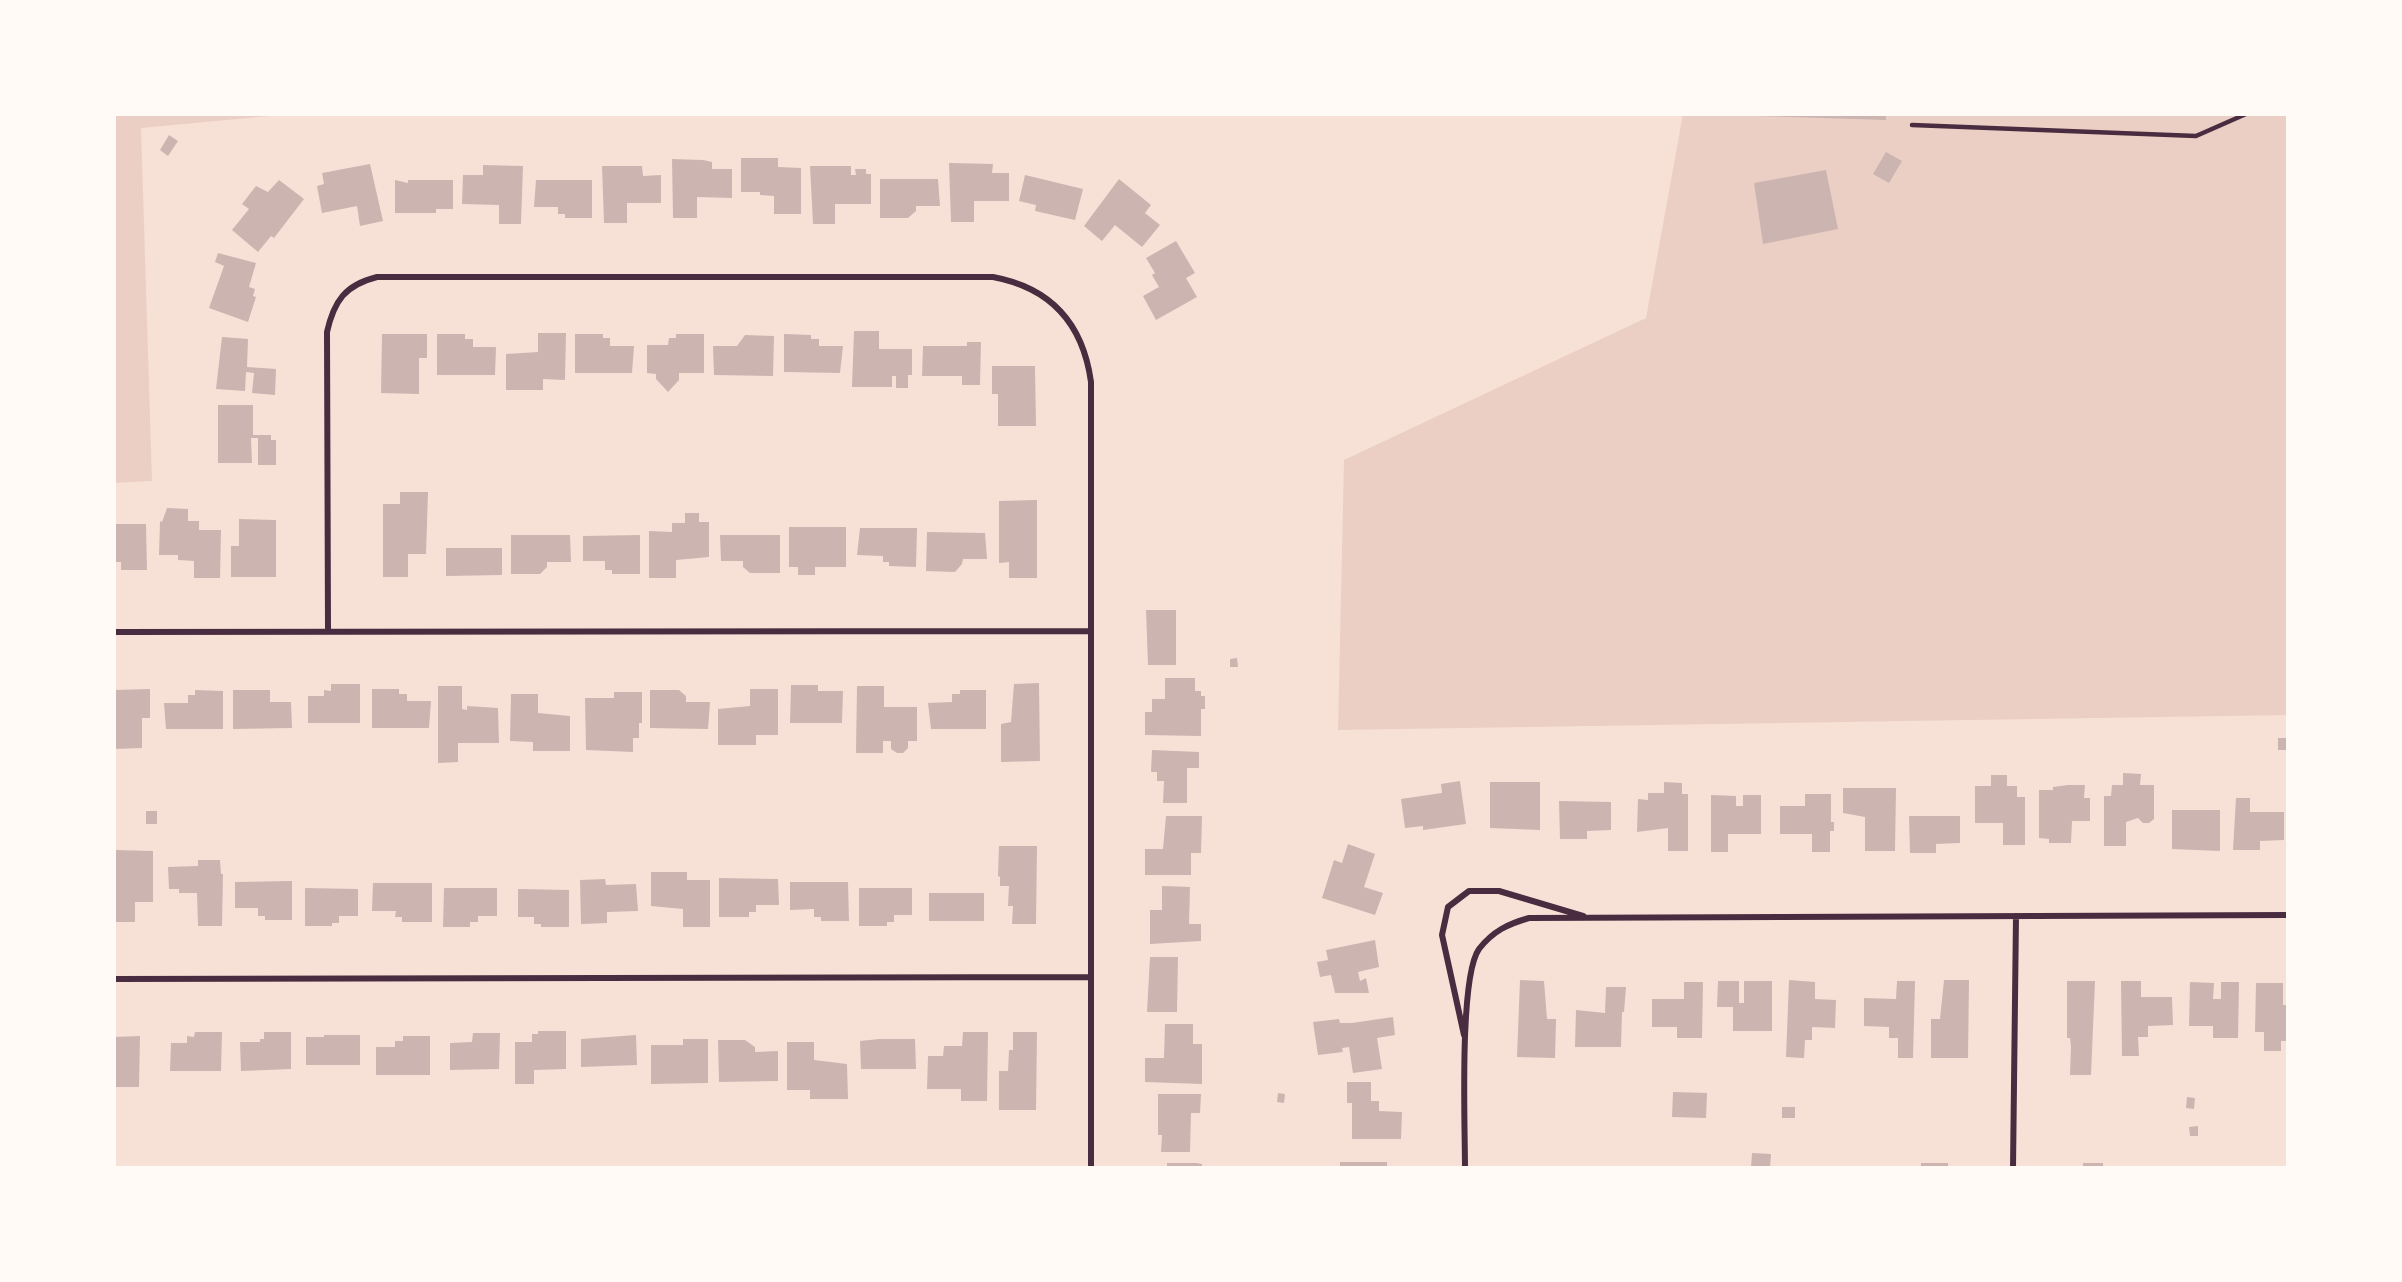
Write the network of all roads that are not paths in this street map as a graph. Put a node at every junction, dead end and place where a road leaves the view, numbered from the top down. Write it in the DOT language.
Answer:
graph roads {
  1 [pos="2246,114"];
  2 [pos="1912,125"];
  3 [pos="328,631"];
  4 [pos="1091,631"];
  5 [pos="114,632"];
  6 [pos="2288,915"];
  7 [pos="2016,916"];
  8 [pos="1593,918"];
  9 [pos="1091,978"];
  10 [pos="114,980"];
  11 [pos="1466,1043"];
  12 [pos="1091,1168"];
  13 [pos="1465,1168"];
  14 [pos="2013,1168"];
  1 -- 2 [label="lane"];
  3 -- 4 [label="street"];
  3 -- 4 [label="street"];
  3 -- 5 [label="street"];
  4 -- 9 [label="street"];
  6 -- 7 [label="street"];
  7 -- 8 [label="street"];
  7 -- 14 [label="street"];
  8 -- 11 [label="street"];
  8 -- 11 [label="street"];
  9 -- 10 [label="street"];
  9 -- 12 [label="street"];
  11 -- 13 [label="street"];
}
